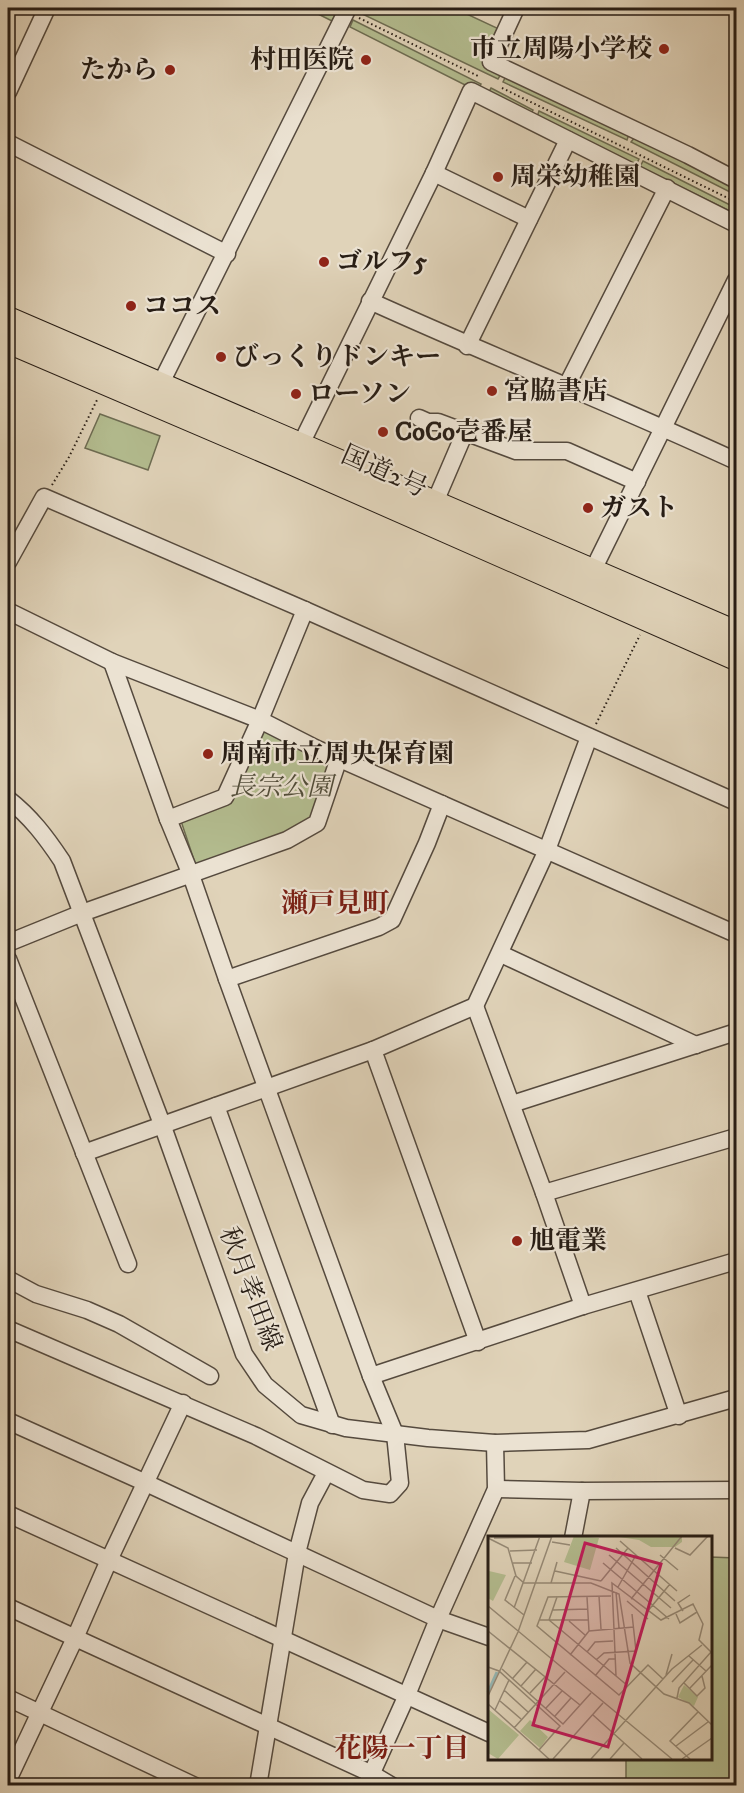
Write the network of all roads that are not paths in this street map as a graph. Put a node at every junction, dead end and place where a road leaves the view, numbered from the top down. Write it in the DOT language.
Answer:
graph roads {
  1 [pos="47,8"];
  2 [pos="516,8"];
  3 [pos="347,10"];
  4 [pos="8,92"];
  5 [pos="568,140"];
  6 [pos="8,143"];
  7 [pos="434,173"];
  8 [pos="736,180"];
  9 [pos="667,188"];
  10 [pos="529,219"];
  11 [pos="736,224"];
  12 [pos="227,254"];
  13 [pos="736,280"];
  14 [pos="369,302"];
  15 [pos="8,319"];
  16 [pos="8,341"];
  17 [pos="467,346"];
  18 [pos="160,385"];
  19 [pos="566,387"];
  20 [pos="419,418"];
  21 [pos="663,427"];
  22 [pos="465,432"];
  23 [pos="301,444"];
  24 [pos="736,461"];
  25 [pos="637,482"];
  26 [pos="435,502"];
  27 [pos="8,562"];
  28 [pos="593,570"];
  29 [pos="304,610"];
  30 [pos="8,611"];
  31 [pos="736,633"];
  32 [pos="736,658"];
  33 [pos="112,662"];
  34 [pos="260,720"];
  35 [pos="589,737"];
  36 [pos="339,758"];
  37 [pos="8,799"];
  38 [pos="736,802"];
  39 [pos="442,804"];
  40 [pos="168,819"];
  41 [pos="547,850"];
  42 [pos="191,875"];
  43 [pos="82,913"];
  44 [pos="736,934"];
  45 [pos="8,943"];
  46 [pos="501,954"];
  47 [pos="8,959"];
  48 [pos="227,979"];
  49 [pos="475,1006"];
  50 [pos="736,1032"];
  51 [pos="696,1045"];
  52 [pos="373,1050"];
  53 [pos="266,1086"];
  54 [pos="512,1104"];
  55 [pos="216,1106"];
  56 [pos="162,1124"];
  57 [pos="736,1137"];
  58 [pos="84,1153"];
  59 [pos="544,1193"];
  60 [pos="736,1261"];
  61 [pos="128,1264"];
  62 [pos="8,1280"];
  63 [pos="637,1291"];
  64 [pos="583,1306"];
  65 [pos="8,1329"];
  66 [pos="478,1341"];
  67 [pos="210,1376"];
  68 [pos="371,1376"];
  69 [pos="736,1398"];
  70 [pos="183,1403"];
  71 [pos="679,1416"];
  72 [pos="8,1421"];
  73 [pos="332,1425"];
  74 [pos="395,1434"];
  75 [pos="495,1443"];
  76 [pos="326,1473"];
  77 [pos="146,1483"];
  78 [pos="496,1490"];
  79 [pos="736,1490"];
  80 [pos="582,1491"];
  81 [pos="8,1514"];
  82 [pos="573,1536"];
  83 [pos="297,1553"];
  84 [pos="109,1560"];
  85 [pos="8,1607"];
  86 [pos="438,1619"];
  87 [pos="488,1637"];
  88 [pos="75,1638"];
  89 [pos="283,1640"];
  90 [pos="407,1695"];
  91 [pos="8,1698"];
  92 [pos="40,1713"];
  93 [pos="268,1726"];
  94 [pos="488,1733"];
  95 [pos="368,1779"];
  96 [pos="8,1780"];
  97 [pos="195,1785"];
  98 [pos="258,1785"];
  99 [pos="392,1785"];
  1 -- 4 [label="street"];
  2 -- 8 [label="street"];
  3 -- 12 [label="street"];
  5 -- 7 [label="street"];
  5 -- 9 [label="street"];
  5 -- 10 [label="street"];
  6 -- 12 [label="street"];
  7 -- 10 [label="street"];
  7 -- 14 [label="street"];
  9 -- 11 [label="street"];
  9 -- 19 [label="street"];
  10 -- 17 [label="street"];
  12 -- 18 [label="street"];
  13 -- 21 [label="street"];
  14 -- 17 [label="street"];
  14 -- 23 [label="street"];
  15 -- 18 [label="highway, 国道2号"];
  16 -- 32 [label="highway, 国道2号"];
  17 -- 19 [label="street"];
  18 -- 23 [label="highway, 国道2号"];
  19 -- 21 [label="street"];
  20 -- 22 [label="street"];
  21 -- 24 [label="street"];
  21 -- 25 [label="street"];
  22 -- 25 [label="street"];
  22 -- 26 [label="street"];
  23 -- 26 [label="highway, 国道2号"];
  25 -- 28 [label="street"];
  26 -- 28 [label="highway, 国道2号"];
  27 -- 29 [label="street"];
  28 -- 31 [label="highway, 国道2号"];
  29 -- 34 [label="street"];
  29 -- 35 [label="street"];
  30 -- 33 [label="street"];
  33 -- 34 [label="street"];
  33 -- 40 [label="street"];
  34 -- 36 [label="street"];
  34 -- 40 [label="street"];
  35 -- 38 [label="street"];
  35 -- 41 [label="street"];
  36 -- 39 [label="street"];
  36 -- 42 [label="street"];
  37 -- 43 [label="street, 秋月孝田線"];
  39 -- 41 [label="street"];
  39 -- 48 [label="street"];
  40 -- 42 [label="street"];
  41 -- 44 [label="street"];
  41 -- 46 [label="street"];
  42 -- 43 [label="street"];
  42 -- 48 [label="street"];
  43 -- 45 [label="street"];
  43 -- 56 [label="street, 秋月孝田線"];
  46 -- 49 [label="street"];
  46 -- 51 [label="street"];
  47 -- 58 [label="street"];
  48 -- 53 [label="street"];
  49 -- 52 [label="street"];
  49 -- 54 [label="street"];
  50 -- 51 [label="street"];
  51 -- 54 [label="street"];
  52 -- 53 [label="street"];
  52 -- 66 [label="street"];
  53 -- 55 [label="street"];
  53 -- 68 [label="street"];
  54 -- 59 [label="street"];
  55 -- 56 [label="street"];
  55 -- 73 [label="street"];
  56 -- 58 [label="street"];
  56 -- 73 [label="street, 秋月孝田線"];
  57 -- 59 [label="street"];
  58 -- 61 [label="street"];
  59 -- 64 [label="street"];
  60 -- 63 [label="street"];
  62 -- 67 [label="street"];
  63 -- 64 [label="street"];
  63 -- 71 [label="street"];
  64 -- 66 [label="street"];
  65 -- 70 [label="street"];
  66 -- 68 [label="street"];
  68 -- 74 [label="street"];
  69 -- 71 [label="street, 秋月孝田線"];
  70 -- 76 [label="street"];
  70 -- 77 [label="street"];
  71 -- 75 [label="street, 秋月孝田線"];
  72 -- 77 [label="street"];
  73 -- 74 [label="street, 秋月孝田線"];
  74 -- 75 [label="street, 秋月孝田線"];
  74 -- 76 [label="street"];
  75 -- 78 [label="street"];
  76 -- 83 [label="street"];
  77 -- 83 [label="street"];
  77 -- 84 [label="street"];
  78 -- 80 [label="street"];
  78 -- 86 [label="street"];
  79 -- 80 [label="street"];
  80 -- 82 [label="street"];
  81 -- 84 [label="street"];
  83 -- 86 [label="street"];
  83 -- 89 [label="street"];
  84 -- 88 [label="street"];
  84 -- 89 [label="street"];
  85 -- 88 [label="street"];
  86 -- 87 [label="street"];
  86 -- 90 [label="street"];
  88 -- 92 [label="street"];
  88 -- 93 [label="street"];
  89 -- 90 [label="street"];
  89 -- 93 [label="street"];
  90 -- 94 [label="street"];
  90 -- 95 [label="street"];
  91 -- 92 [label="street"];
  92 -- 96 [label="street"];
  92 -- 97 [label="street"];
  93 -- 95 [label="street"];
  93 -- 98 [label="street"];
  95 -- 99 [label="street"];
}
